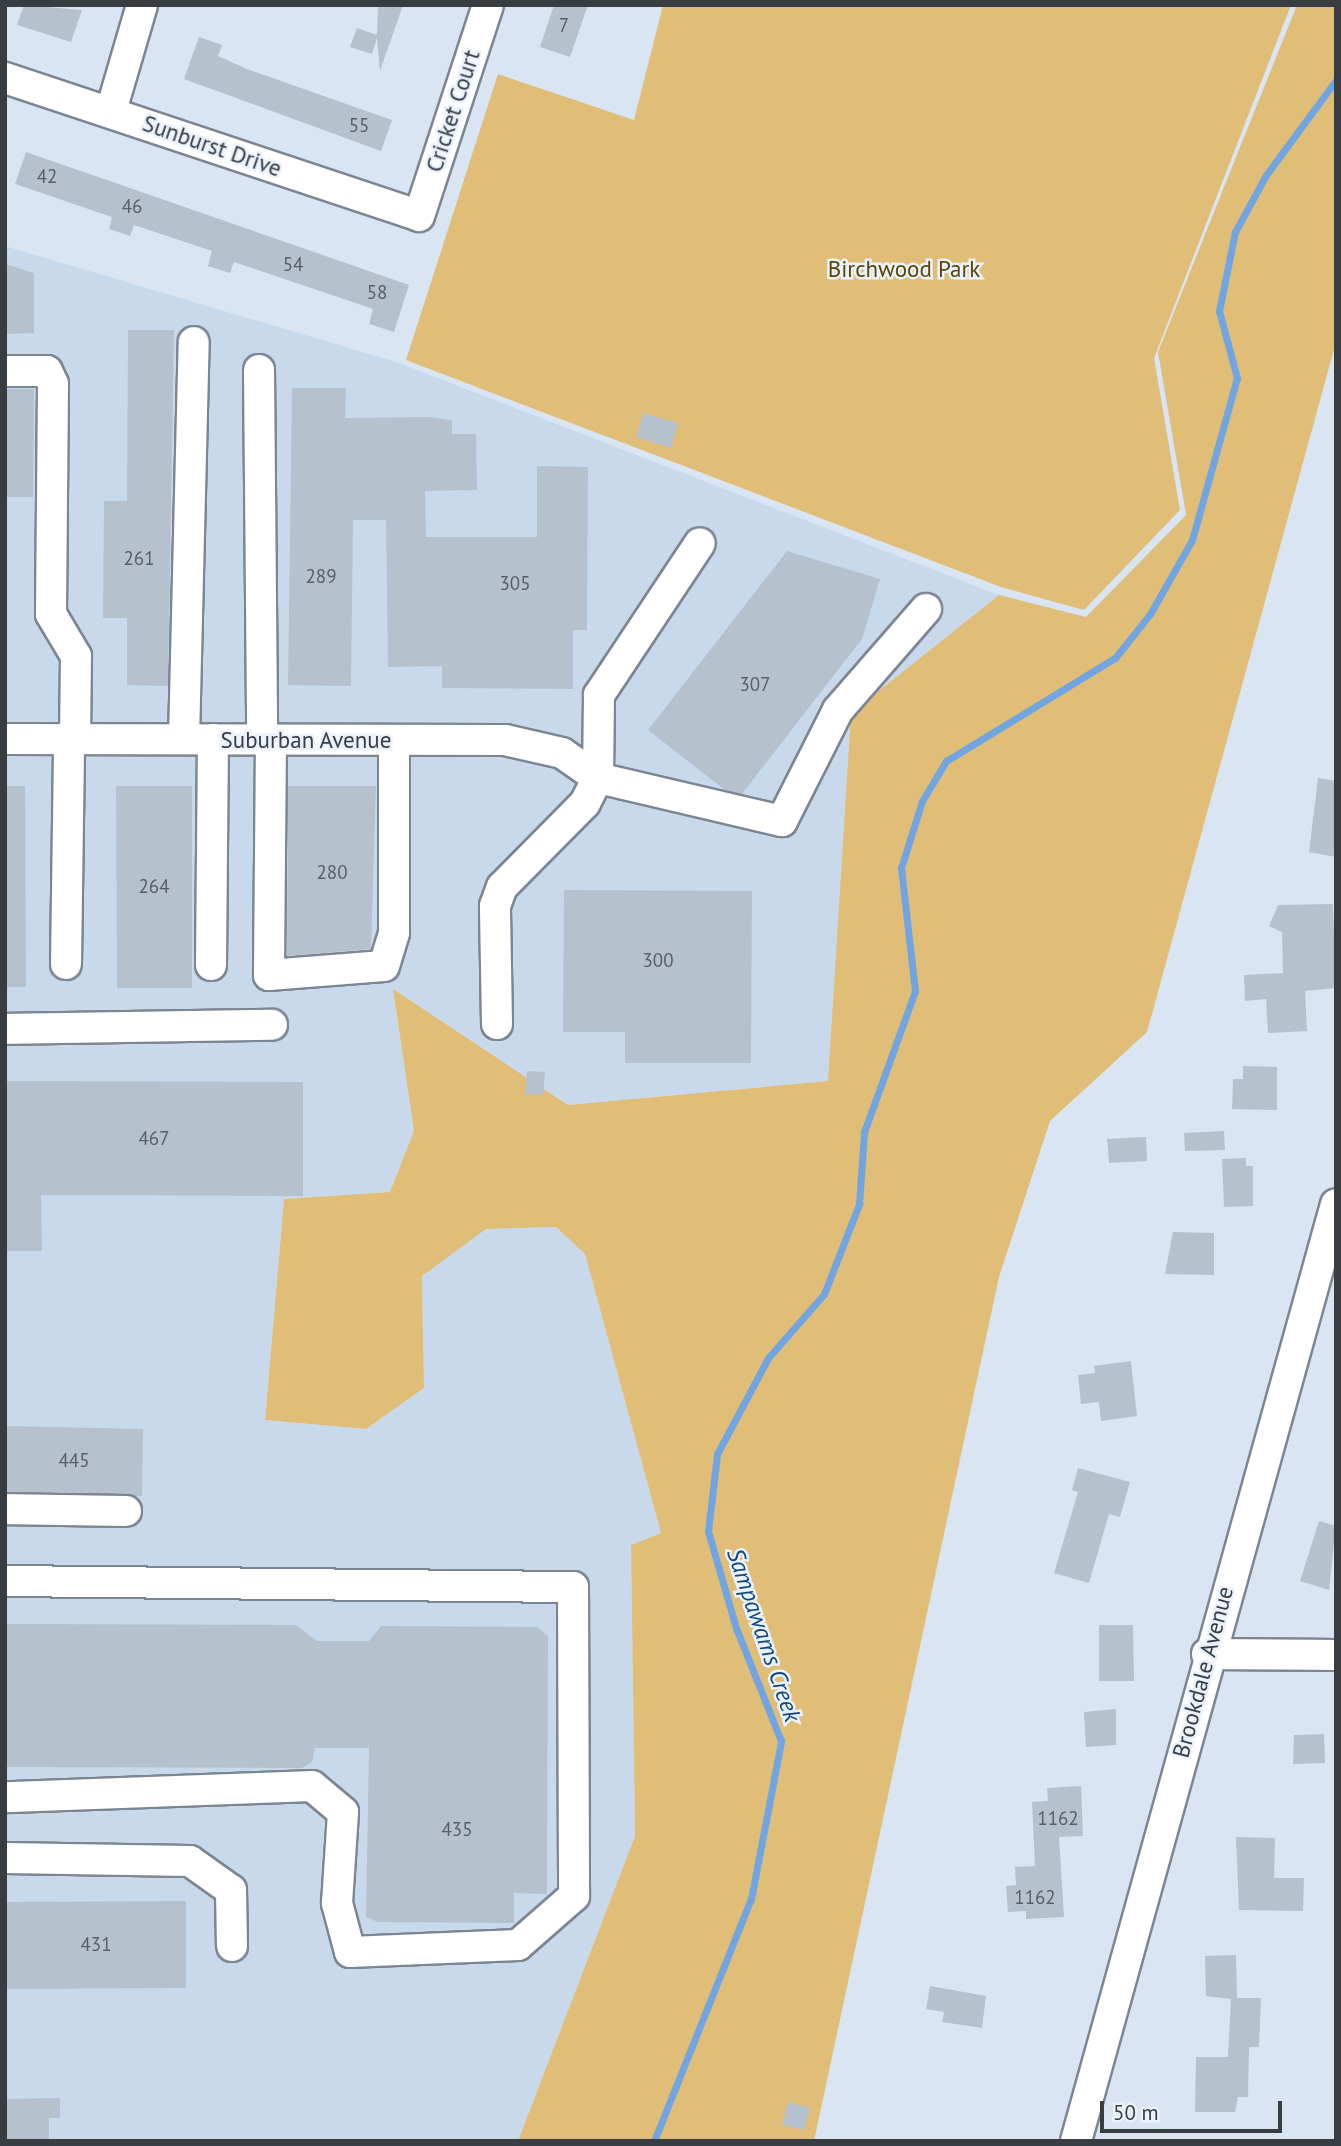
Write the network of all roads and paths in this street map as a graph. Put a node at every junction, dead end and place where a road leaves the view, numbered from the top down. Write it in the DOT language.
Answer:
graph roads {
  1 [pos="142,5"];
  2 [pos="488,5"];
  3 [pos="5,78"];
  4 [pos="111,111"];
  5 [pos="419,216"];
  6 [pos="194,342"];
  7 [pos="259,370"];
  8 [pos="5,371"];
  9 [pos="700,544"];
  10 [pos="926,609"];
  11 [pos="5,739"];
  12 [pos="72,739"];
  13 [pos="199,739"];
  14 [pos="266,740"];
  15 [pos="394,740"];
  16 [pos="598,778"];
  17 [pos="66,964"];
  18 [pos="211,965"];
  19 [pos="497,1024"];
  20 [pos="272,1025"];
  21 [pos="5,1030"];
  22 [pos="1336,1204"];
  23 [pos="5,1509"];
  24 [pos="126,1511"];
  25 [pos="5,1581"];
  26 [pos="1208,1654"];
  27 [pos="1336,1655"];
  28 [pos="5,1797"];
  29 [pos="5,1858"];
  30 [pos="232,1946"];
  31 [pos="1076,2141"];
  1 -- 4 [label="street"];
  2 -- 5 [label="street, Cricket Court"];
  3 -- 4 [label="street, Sunburst Drive"];
  4 -- 5 [label="street, Sunburst Drive"];
  6 -- 13 [label="street"];
  7 -- 14 [label="street"];
  8 -- 12 [label="street"];
  9 -- 16 [label="street"];
  10 -- 16 [label="street"];
  11 -- 12 [label="street, Suburban Avenue"];
  12 -- 13 [label="street, Suburban Avenue"];
  12 -- 17 [label="street"];
  13 -- 14 [label="street, Suburban Avenue"];
  13 -- 18 [label="street"];
  14 -- 15 [label="street, Suburban Avenue"];
  14 -- 15 [label="street"];
  15 -- 16 [label="street, Suburban Avenue"];
  16 -- 19 [label="street"];
  20 -- 21 [label="street"];
  22 -- 26 [label="street, Brookdale Avenue"];
  23 -- 24 [label="street"];
  25 -- 28 [label="street"];
  26 -- 27 [label="street"];
  26 -- 31 [label="street, Brookdale Avenue"];
  29 -- 30 [label="street"];
}
